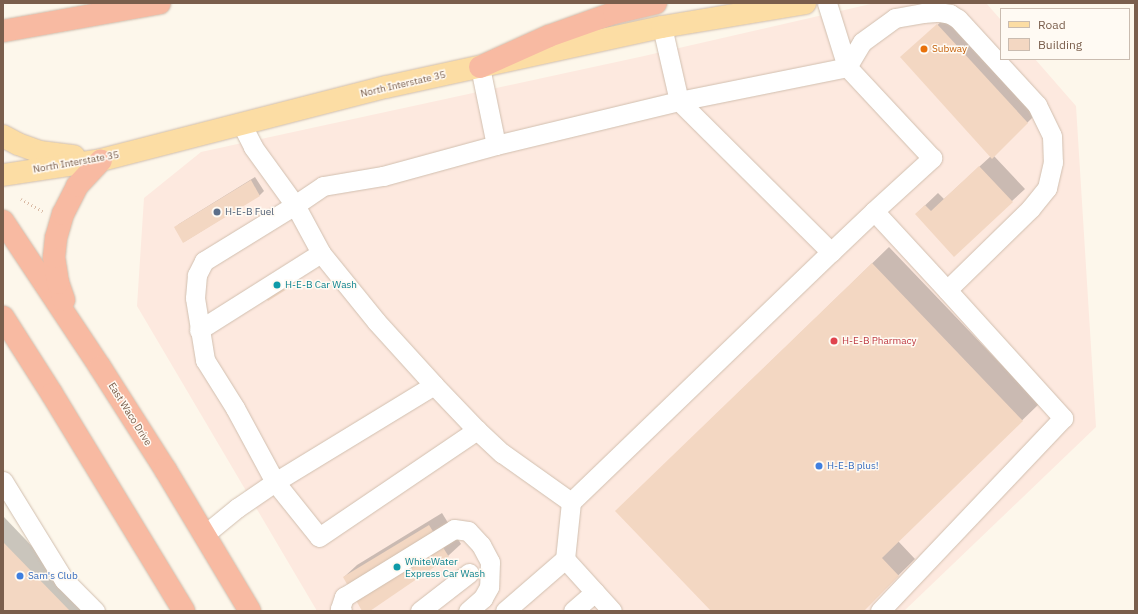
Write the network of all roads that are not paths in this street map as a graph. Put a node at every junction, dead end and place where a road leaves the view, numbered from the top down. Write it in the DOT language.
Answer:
graph roads {
  1 [pos="160,3"];
  2 [pos="656,3"];
  3 [pos="806,3"];
  4 [pos="827,3"];
  5 [pos="662,27"];
  6 [pos="4,31"];
  7 [pos="480,66"];
  8 [pos="847,67"];
  9 [pos="679,101"];
  10 [pos="241,123"];
  11 [pos="3,136"];
  12 [pos="496,145"];
  13 [pos="101,160"];
  14 [pos="3,175"];
  15 [pos="295,204"];
  16 [pos="874,211"];
  17 [pos="3,221"];
  18 [pos="831,252"];
  19 [pos="321,253"];
  20 [pos="947,290"];
  21 [pos="3,317"];
  22 [pos="76,329"];
  23 [pos="199,330"];
  24 [pos="434,385"];
  25 [pos="477,430"];
  26 [pos="3,481"];
  27 [pos="275,482"];
  28 [pos="571,502"];
  29 [pos="204,535"];
  30 [pos="565,559"];
  31 [pos="470,573"];
  32 [pos="595,592"];
  33 [pos="610,608"];
  34 [pos="177,609"];
  35 [pos="95,611"];
  36 [pos="250,611"];
  37 [pos="342,611"];
  38 [pos="420,611"];
  39 [pos="468,611"];
  40 [pos="505,611"];
  41 [pos="573,611"];
  42 [pos="629,611"];
  43 [pos="880,611"];
  1 -- 6 [label="highway"];
  2 -- 7 [label="highway"];
  3 -- 5 [label="main road, North Interstate 35"];
  4 -- 8 [label="street"];
  5 -- 7 [label="main road, North Interstate 35"];
  5 -- 9 [label="street"];
  7 -- 10 [label="main road, North Interstate 35"];
  7 -- 12 [label="street"];
  8 -- 9 [label="street"];
  8 -- 16 [label="street"];
  8 -- 20 [label="street"];
  9 -- 12 [label="street"];
  9 -- 18 [label="street"];
  10 -- 13 [label="main road, North Interstate 35"];
  10 -- 15 [label="street"];
  11 -- 13 [label="main road"];
  12 -- 15 [label="street"];
  13 -- 14 [label="main road, North Interstate 35"];
  13 -- 22 [label="highway"];
  15 -- 19 [label="street"];
  15 -- 23 [label="street"];
  16 -- 18 [label="street"];
  16 -- 20 [label="street"];
  17 -- 22 [label="highway, East Waco Drive"];
  18 -- 28 [label="street"];
  19 -- 23 [label="street"];
  19 -- 24 [label="street"];
  20 -- 43 [label="street"];
  21 -- 34 [label="highway"];
  22 -- 29 [label="highway, East Waco Drive"];
  23 -- 27 [label="street"];
  24 -- 25 [label="street"];
  24 -- 27 [label="street"];
  25 -- 27 [label="street"];
  25 -- 28 [label="street"];
  26 -- 35 [label="street"];
  27 -- 29 [label="street"];
  28 -- 30 [label="street"];
  29 -- 36 [label="highway, East Waco Drive"];
  30 -- 32 [label="street"];
  30 -- 40 [label="street"];
  31 -- 38 [label="street"];
  32 -- 33 [label="street"];
  32 -- 41 [label="street"];
  33 -- 42 [label="street"];
  37 -- 39 [label="street"];
}
